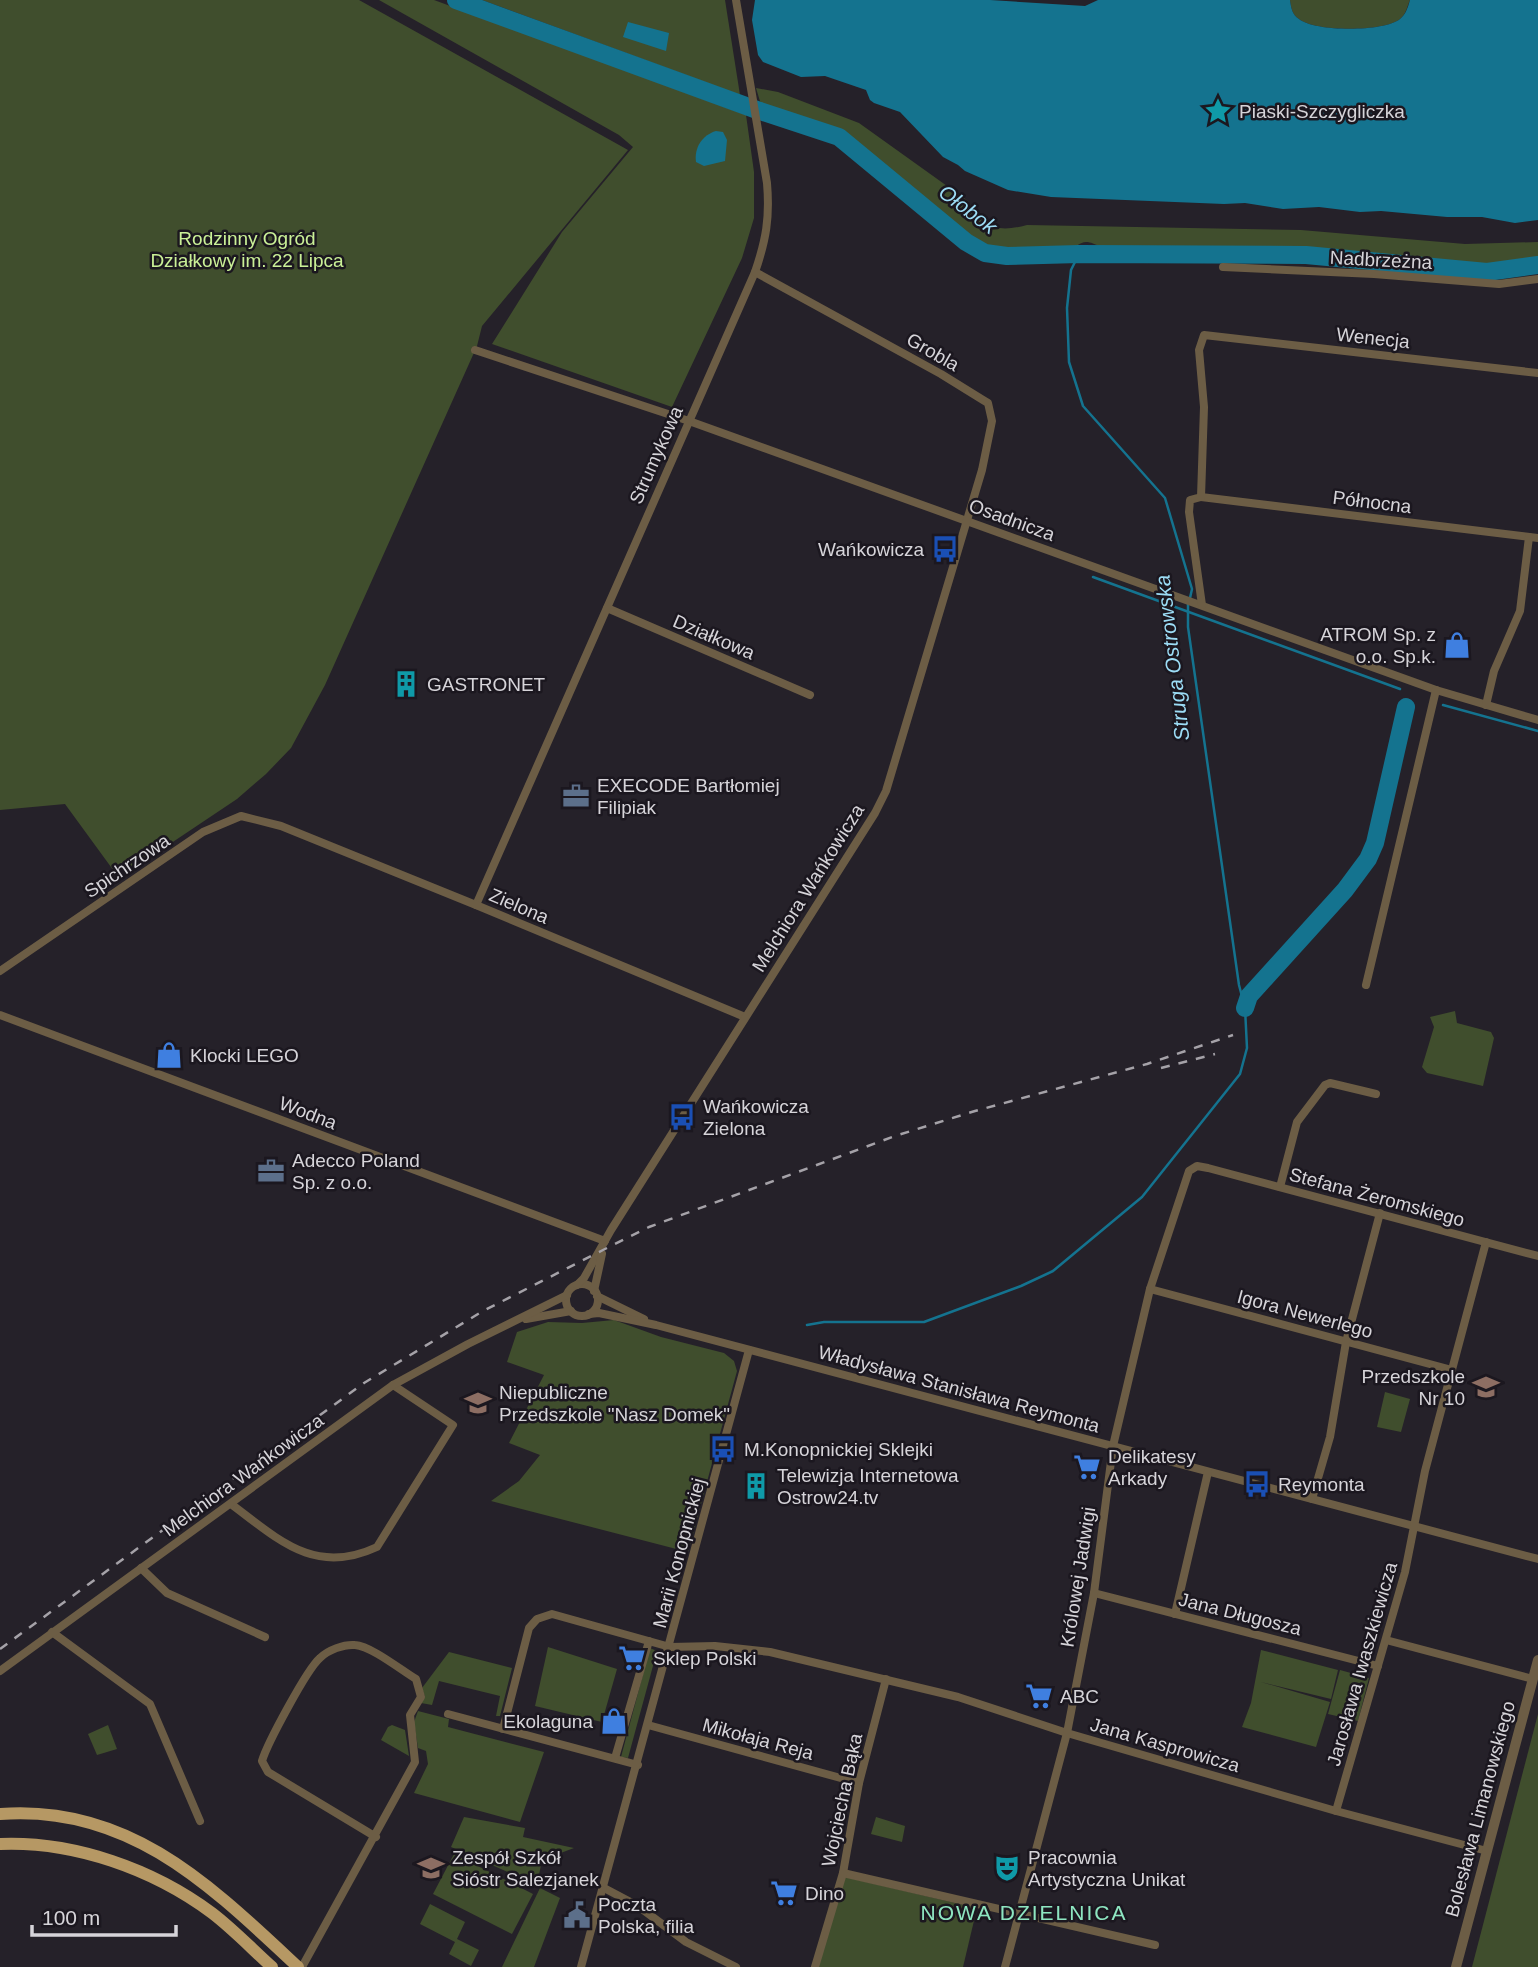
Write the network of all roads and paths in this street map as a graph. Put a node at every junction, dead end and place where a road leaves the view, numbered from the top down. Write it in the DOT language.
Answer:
graph roads {
  1 [pos="736,0"];
  2 [pos="1223,267"];
  3 [pos="755,272"];
  4 [pos="1538,279"];
  5 [pos="475,350"];
  6 [pos="1538,373"];
  7 [pos="689,421"];
  8 [pos="1201,497"];
  9 [pos="967,521"];
  10 [pos="1534,537"];
  11 [pos="1202,605"];
  12 [pos="607,608"];
  13 [pos="1436,690"];
  14 [pos="810,695"];
  15 [pos="1486,705"];
  16 [pos="1538,720"];
  17 [pos="281,826"];
  18 [pos="476,905"];
  19 [pos="0,971"];
  20 [pos="1366,985"];
  21 [pos="0,1014"];
  22 [pos="745,1017"];
  23 [pos="1376,1094"];
  24 [pos="1208,1168"];
  25 [pos="1280,1187"];
  26 [pos="1380,1213"];
  27 [pos="605,1241"];
  28 [pos="1486,1242"];
  29 [pos="1538,1256"];
  30 [pos="577,1285"];
  31 [pos="1150,1289"];
  32 [pos="596,1293"];
  33 [pos="567,1295"];
  34 [pos="570,1311"];
  35 [pos="589,1314"];
  36 [pos="516,1322"];
  37 [pos="656,1325"];
  38 [pos="1346,1342"];
  39 [pos="749,1350"];
  40 [pos="1452,1370"];
  41 [pos="393,1385"];
  42 [pos="1112,1446"];
  43 [pos="1208,1472"];
  44 [pos="1312,1499"];
  45 [pos="231,1504"];
  46 [pos="1413,1526"];
  47 [pos="1538,1559"];
  48 [pos="141,1569"];
  49 [pos="1094,1593"];
  50 [pos="1175,1614"];
  51 [pos="52,1632"];
  52 [pos="265,1637"];
  53 [pos="1385,1640"];
  54 [pos="649,1641"];
  55 [pos="670,1647"];
  56 [pos="1538,1660"];
  57 [pos="1378,1666"];
  58 [pos="0,1671"];
  59 [pos="886,1679"];
  60 [pos="1533,1679"];
  61 [pos="448,1714"];
  62 [pos="648,1726"];
  63 [pos="503,1729"];
  64 [pos="1067,1733"];
  65 [pos="615,1758"];
  66 [pos="638,1765"];
  67 [pos="859,1783"];
  68 [pos="1336,1811"];
  69 [pos="0,1814"];
  70 [pos="200,1821"];
  71 [pos="376,1837"];
  72 [pos="0,1844"];
  73 [pos="1487,1851"];
  74 [pos="843,1873"];
  75 [pos="604,1888"];
  76 [pos="1020,1914"];
  77 [pos="1155,1945"];
  78 [pos="272,1967"];
  79 [pos="300,1967"];
  80 [pos="582,1967"];
  81 [pos="736,1967"];
  82 [pos="815,1967"];
  83 [pos="1004,1967"];
  84 [pos="1456,1967"];
  1 -- 3 [label="street, Strumykowa"];
  2 -- 4 [label="street, Nadbrzeżna"];
  3 -- 7 [label="street, Strumykowa"];
  3 -- 9 [label="street, Grobla"];
  5 -- 7 [label="street, Osadnicza"];
  6 -- 8 [label="street, Wenecja"];
  7 -- 9 [label="street, Osadnicza"];
  7 -- 12 [label="street, Strumykowa"];
  8 -- 10 [label="street, Północna"];
  8 -- 11 [label="street"];
  9 -- 11 [label="street, Osadnicza"];
  9 -- 22 [label="street, Melchiora Wańkowicza"];
  10 -- 15 [label="street"];
  11 -- 13 [label="street, Osadnicza"];
  12 -- 14 [label="street, Działkowa"];
  12 -- 18 [label="street, Strumykowa"];
  13 -- 15 [label="street, Osadnicza"];
  13 -- 20 [label="street"];
  15 -- 16 [label="street, Osadnicza"];
  17 -- 18 [label="street, Zielona"];
  17 -- 19 [label="street, Spichrzowa"];
  18 -- 22 [label="street, Zielona"];
  21 -- 27 [label="street, Wodna"];
  22 -- 27 [label="street, Melchiora Wańkowicza"];
  23 -- 25 [label="street"];
  24 -- 25 [label="street, Stefana Żeromskiego"];
  24 -- 31 [label="street, Królowej Jadwigi"];
  25 -- 26 [label="street, Stefana Żeromskiego"];
  26 -- 28 [label="street, Stefana Żeromskiego"];
  26 -- 38 [label="street"];
  27 -- 30 [label="street, Melchiora Wańkowicza"];
  27 -- 32 [label="street, Melchiora Wańkowicza"];
  28 -- 29 [label="street, Stefana Żeromskiego"];
  28 -- 40 [label="street, Jarosława Iwaszkiewicza"];
  30 -- 32 [label="street"];
  30 -- 33 [label="street"];
  31 -- 38 [label="street, Igora Newerlego"];
  31 -- 42 [label="street, Królowej Jadwigi"];
  32 -- 35 [label="street"];
  32 -- 37 [label="street, Władysława Stanisława Reymonta"];
  33 -- 34 [label="street"];
  33 -- 36 [label="street, Melchiora Wańkowicza"];
  34 -- 35 [label="street"];
  34 -- 36 [label="street, Melchiora Wańkowicza"];
  35 -- 37 [label="street, Władysława Stanisława Reymonta"];
  36 -- 41 [label="street, Melchiora Wańkowicza"];
  37 -- 39 [label="street, Władysława Stanisława Reymonta"];
  38 -- 40 [label="street, Igora Newerlego"];
  38 -- 44 [label="street"];
  39 -- 42 [label="street, Władysława Stanisława Reymonta"];
  39 -- 55 [label="street, Marii Konopnickiej"];
  40 -- 46 [label="street, Jarosława Iwaszkiewicza"];
  41 -- 45 [label="street, Melchiora Wańkowicza"];
  41 -- 45 [label="street"];
  42 -- 43 [label="street, Władysława Stanisława Reymonta"];
  42 -- 49 [label="street, Królowej Jadwigi"];
  43 -- 44 [label="street, Władysława Stanisława Reymonta"];
  43 -- 50 [label="street"];
  44 -- 46 [label="street, Władysława Stanisława Reymonta"];
  45 -- 48 [label="street, Melchiora Wańkowicza"];
  46 -- 47 [label="street, Władysława Stanisława Reymonta"];
  46 -- 53 [label="street, Jarosława Iwaszkiewicza"];
  48 -- 51 [label="street, Melchiora Wańkowicza"];
  48 -- 52 [label="street"];
  49 -- 50 [label="street, Jana Długosza"];
  49 -- 64 [label="street, Królowej Jadwigi"];
  50 -- 57 [label="street, Jana Długosza"];
  51 -- 58 [label="street, Melchiora Wańkowicza"];
  51 -- 70 [label="street"];
  53 -- 57 [label="street, Jarosława Iwaszkiewicza"];
  53 -- 60 [label="street"];
  54 -- 55 [label="street, Jana Kasprowicza"];
  54 -- 63 [label="street, Jana Kasprowicza"];
  54 -- 65 [label="street, Marii Konopnickiej"];
  55 -- 59 [label="street, Jana Kasprowicza"];
  55 -- 62 [label="street, Marii Konopnickiej"];
  56 -- 60 [label="street, Bolesława Limanowskiego"];
  57 -- 68 [label="street, Jarosława Iwaszkiewicza"];
  59 -- 64 [label="street, Jana Kasprowicza"];
  59 -- 67 [label="street, Wojciecha Bąka"];
  60 -- 73 [label="street, Bolesława Limanowskiego"];
  61 -- 63 [label="street"];
  62 -- 66 [label="street, Marii Konopnickiej"];
  62 -- 67 [label="street, Mikołaja Reja"];
  63 -- 65 [label="street"];
  64 -- 68 [label="street, Jana Kasprowicza"];
  64 -- 76 [label="street, Królowej Jadwigi"];
  65 -- 66 [label="street"];
  66 -- 75 [label="street, Marii Konopnickiej"];
  67 -- 74 [label="street, Wojciecha Bąka"];
  68 -- 73 [label="street, Jana Kasprowicza"];
  69 -- 79 [label="main road"];
  71 -- 71 [label="street"];
  71 -- 79 [label="street"];
  72 -- 78 [label="main road"];
  73 -- 84 [label="street, Bolesława Limanowskiego"];
  74 -- 76 [label="street"];
  74 -- 82 [label="street, Wojciecha Bąka"];
  75 -- 80 [label="street, Marii Konopnickiej"];
  75 -- 81 [label="street"];
  76 -- 77 [label="street"];
  76 -- 83 [label="street, Królowej Jadwigi"];
}
